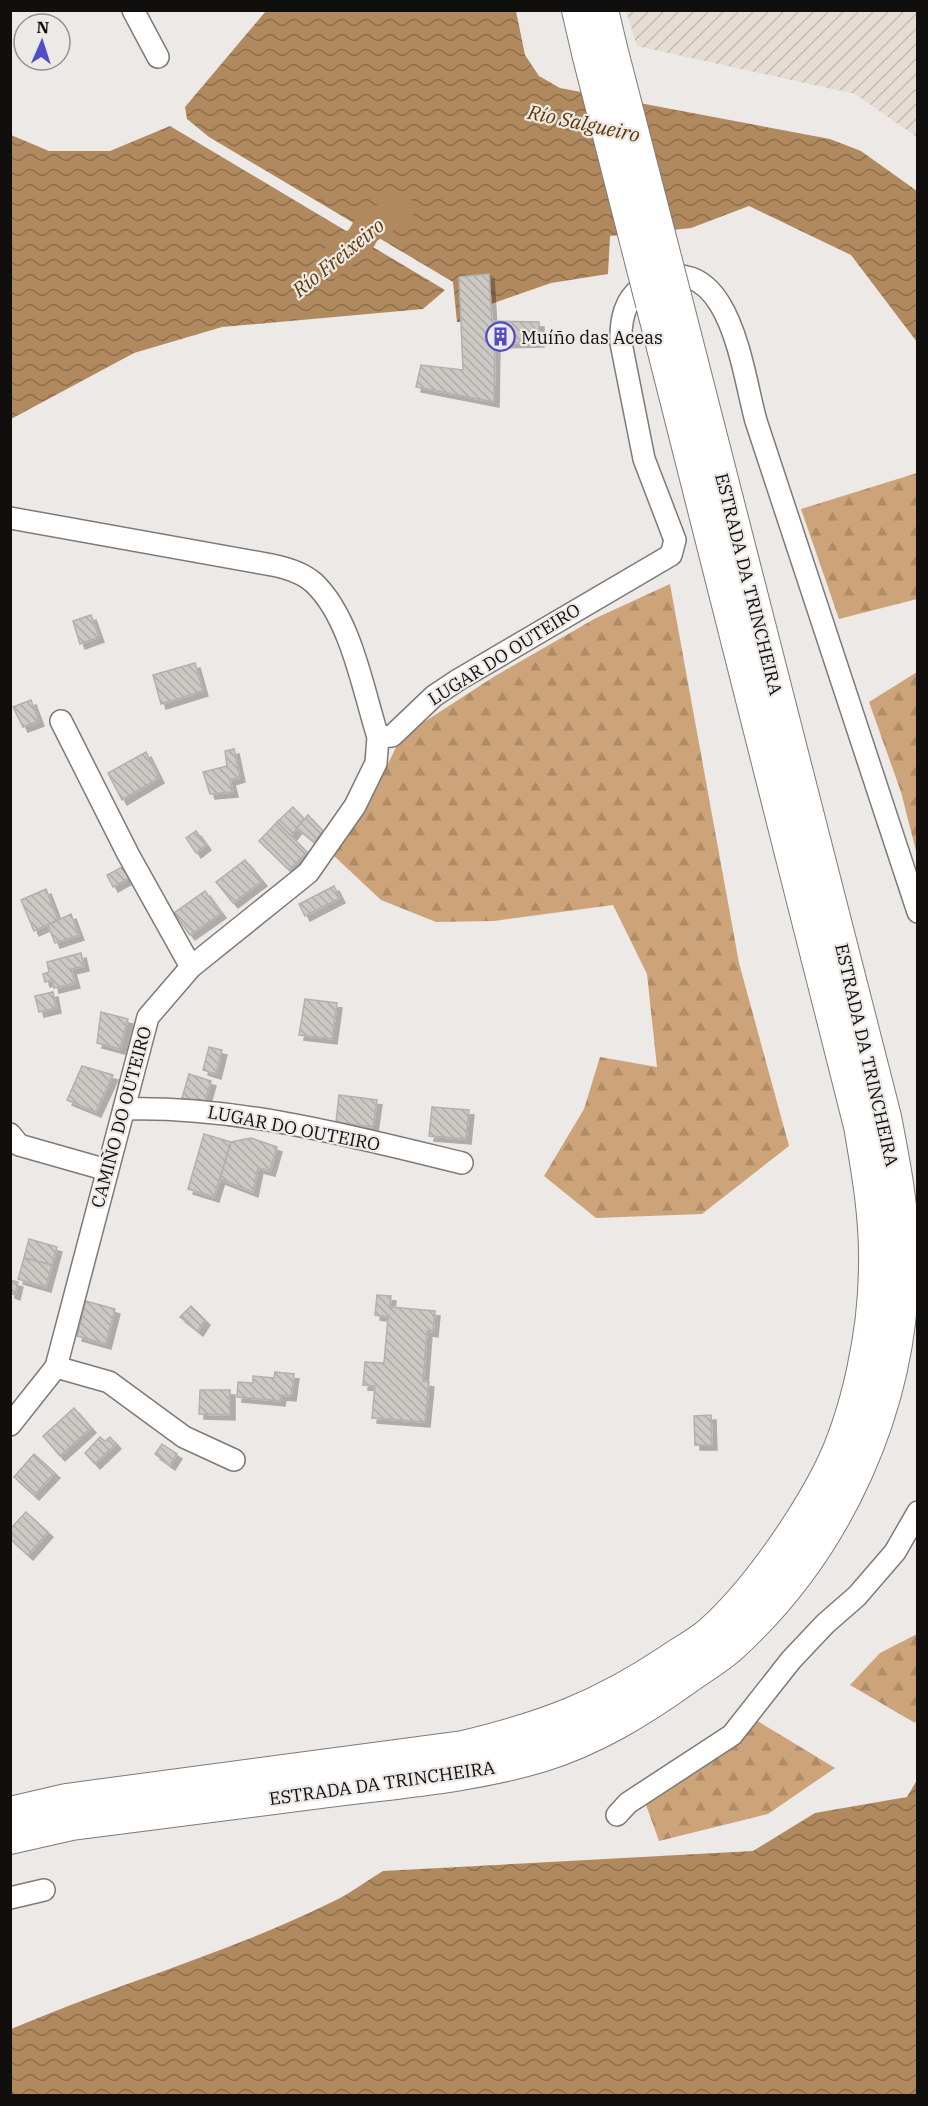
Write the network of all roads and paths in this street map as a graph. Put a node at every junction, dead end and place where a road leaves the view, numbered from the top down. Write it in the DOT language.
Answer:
graph roads {
  1 [pos="133,10"];
  2 [pos="578,10"];
  3 [pos="602,10"];
  4 [pos="600,50"];
  5 [pos="158,57"];
  6 [pos="664,300"];
  7 [pos="10,518"];
  8 [pos="62,721"];
  9 [pos="378,737"];
  10 [pos="918,912"];
  11 [pos="191,968"];
  12 [pos="124,1109"];
  13 [pos="10,1134"];
  14 [pos="462,1163"];
  15 [pos="107,1170"];
  16 [pos="56,1367"];
  17 [pos="10,1425"];
  18 [pos="234,1460"];
  19 [pos="918,1512"];
  20 [pos="10,1813"];
  21 [pos="617,1815"];
  22 [pos="10,1838"];
  23 [pos="44,1890"];
  24 [pos="10,1898"];
  1 -- 5 [label="street"];
  2 -- 4 [label="highway, ESTRADA DA TRINCHEIRA"];
  3 -- 4 [label="highway, ESTRADA DA TRINCHEIRA"];
  4 -- 6 [label="highway, ESTRADA DA TRINCHEIRA, bridge"];
  6 -- 20 [label="highway, ESTRADA DA TRINCHEIRA"];
  6 -- 22 [label="highway, ESTRADA DA TRINCHEIRA"];
  7 -- 9 [label="street"];
  8 -- 11 [label="street"];
  9 -- 10 [label="street, LUGAR DO OUTEIRO"];
  9 -- 11 [label="street, CAMIÑO DO OUTEIRO"];
  11 -- 12 [label="street, CAMIÑO DO OUTEIRO"];
  12 -- 14 [label="street, LUGAR DO OUTEIRO"];
  12 -- 15 [label="street, CAMIÑO DO OUTEIRO"];
  13 -- 15 [label="street"];
  15 -- 16 [label="street, CAMIÑO DO OUTEIRO"];
  16 -- 17 [label="street"];
  16 -- 18 [label="street"];
  19 -- 21 [label="street"];
  23 -- 24 [label="street"];
}
